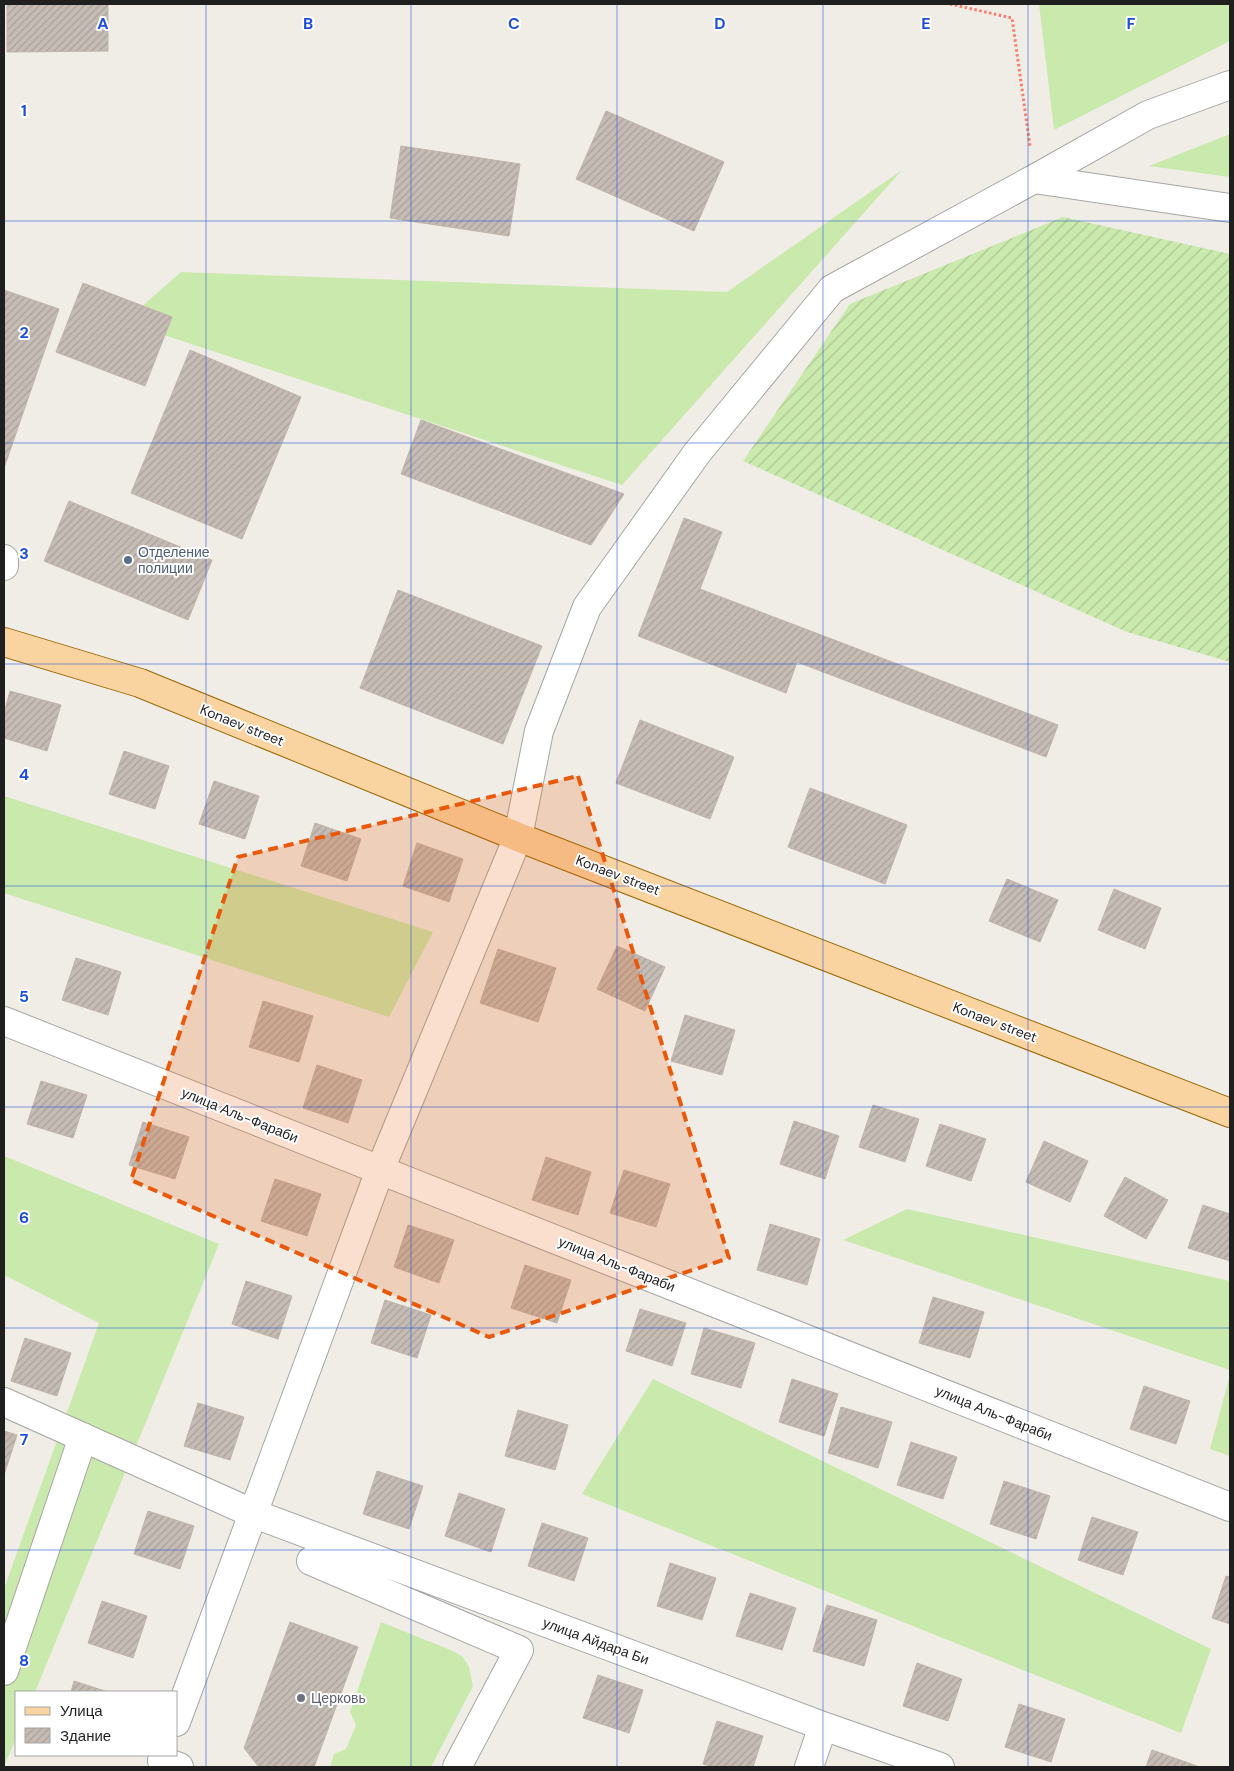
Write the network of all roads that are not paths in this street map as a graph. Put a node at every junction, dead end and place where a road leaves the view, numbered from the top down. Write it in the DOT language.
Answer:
graph roads {
  1 [pos="1230,85"];
  2 [pos="1034,179"];
  3 [pos="1230,208"];
  4 [pos="4,559"];
  5 [pos="4,566"];
  6 [pos="4,642"];
  7 [pos="518,837"];
  8 [pos="4,1021"];
  9 [pos="1230,1113"];
  10 [pos="380,1170"];
  11 [pos="4,1402"];
  12 [pos="83,1437"];
  13 [pos="1230,1507"];
  14 [pos="252,1513"];
  15 [pos="311,1561"];
  16 [pos="4,1670"];
  17 [pos="178,1716"];
  18 [pos="823,1726"];
  19 [pos="457,1767"];
  20 [pos="809,1767"];
  21 [pos="940,1767"];
  1 -- 2 [label="street"];
  2 -- 3 [label="street"];
  2 -- 7 [label="street"];
  4 -- 5 [label="street"];
  6 -- 7 [label="main road, Konaev street"];
  7 -- 9 [label="main road, Konaev street"];
  7 -- 10 [label="street"];
  8 -- 10 [label="street, улица Аль-Фараби"];
  10 -- 13 [label="street, улица Аль-Фараби"];
  10 -- 14 [label="street"];
  11 -- 12 [label="street, улица Айдара Би"];
  12 -- 14 [label="street, улица Айдара Би"];
  12 -- 16 [label="street"];
  14 -- 17 [label="street"];
  14 -- 18 [label="street, улица Айдара Би"];
  15 -- 19 [label="street"];
  18 -- 20 [label="street"];
  18 -- 21 [label="street, улица Айдара Би"];
}
